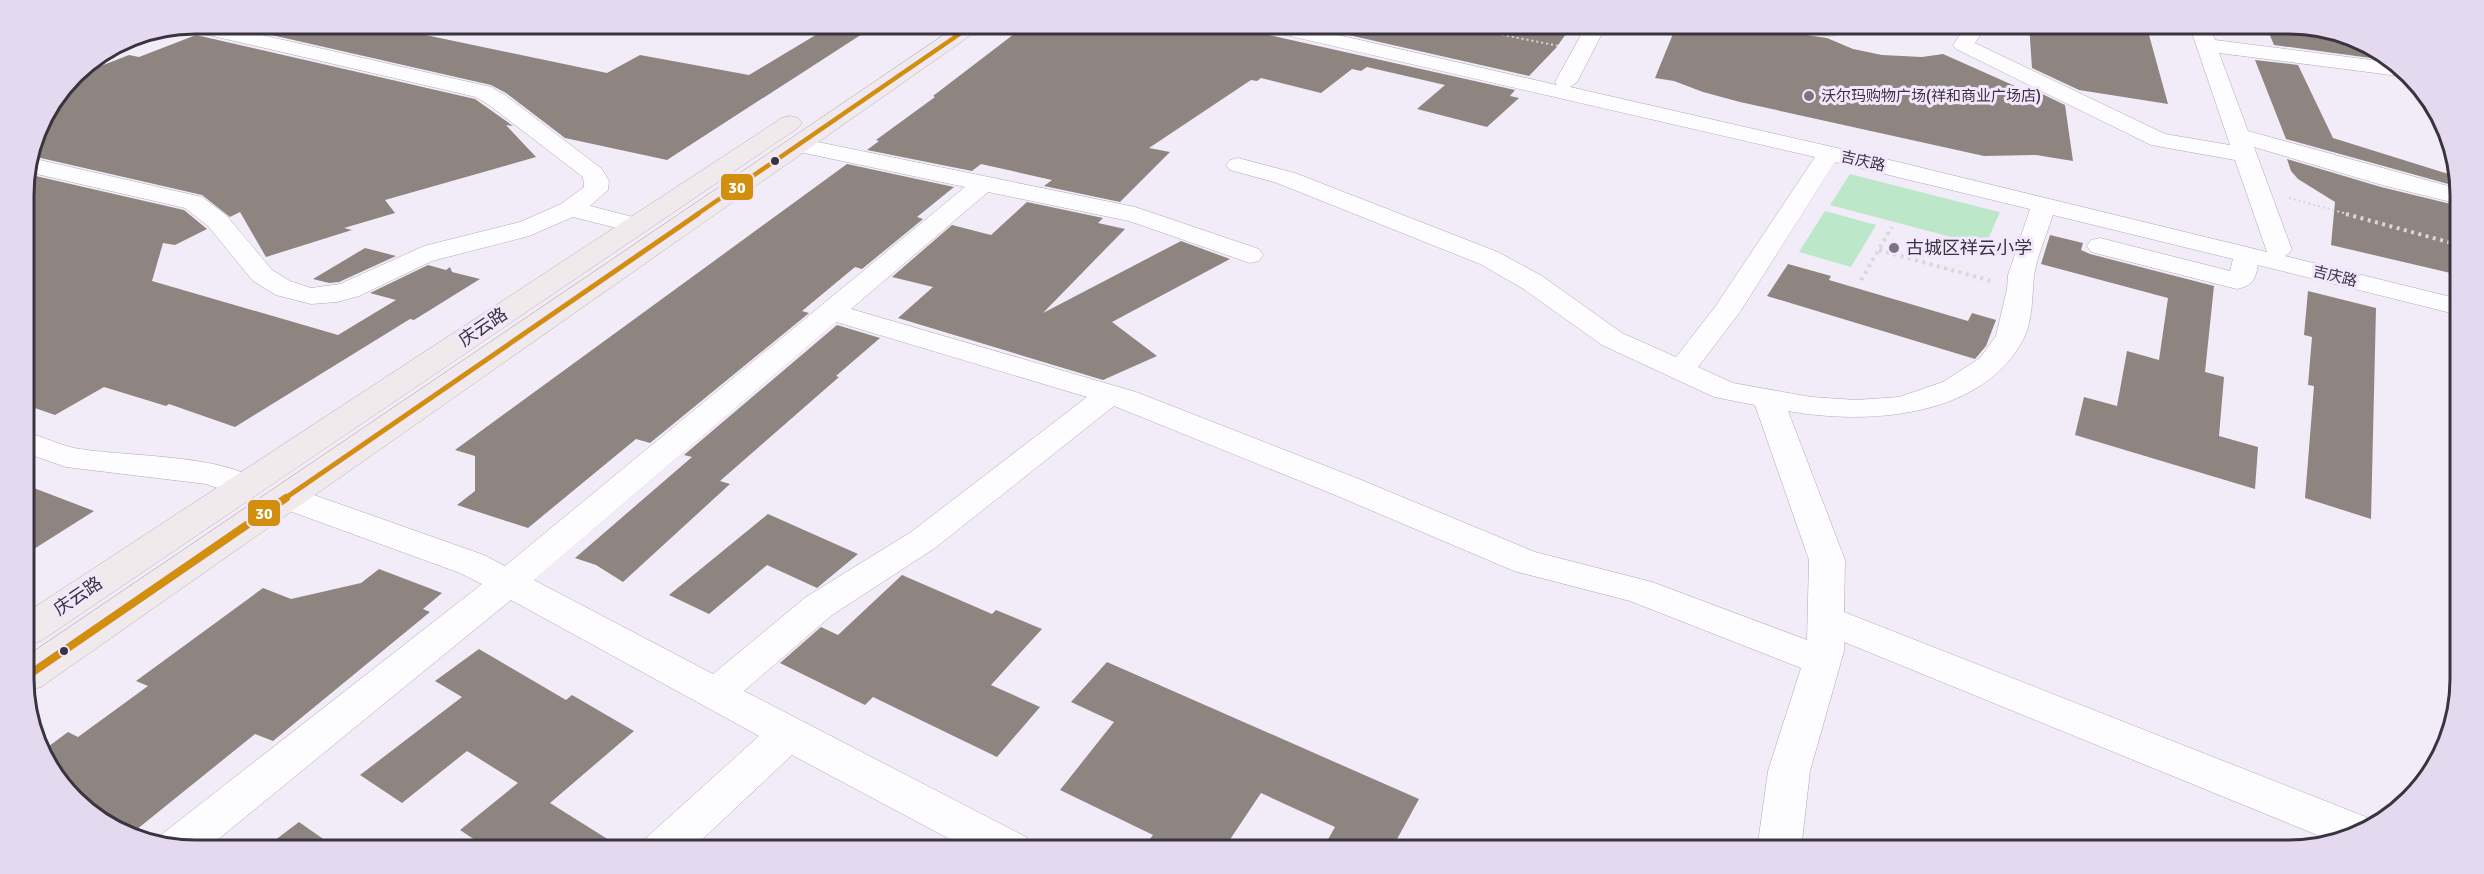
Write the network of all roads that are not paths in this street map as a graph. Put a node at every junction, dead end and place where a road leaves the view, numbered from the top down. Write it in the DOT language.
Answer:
graph roads {
  1 [pos="230,34"];
  2 [pos="924,34"];
  3 [pos="959,34"];
  4 [pos="1308,34"];
  5 [pos="1350,34"];
  6 [pos="1592,34"];
  7 [pos="1971,34"];
  8 [pos="2203,34"];
  9 [pos="2386,68"];
  10 [pos="1566,82"];
  11 [pos="798,144"];
  12 [pos="2242,145"];
  13 [pos="1829,153"];
  14 [pos="1238,165"];
  15 [pos="38,167"];
  16 [pos="983,184"];
  17 [pos="2450,195"];
  18 [pos="2044,204"];
  19 [pos="570,209"];
  20 [pos="636,225"];
  21 [pos="2100,246"];
  22 [pos="2279,250"];
  23 [pos="2247,254"];
  24 [pos="1250,255"];
  25 [pos="2450,292"];
  26 [pos="2450,305"];
  27 [pos="831,312"];
  28 [pos="1680,371"];
  29 [pos="1109,394"];
  30 [pos="1768,400"];
  31 [pos="34,445"];
  32 [pos="244,486"];
  33 [pos="285,497"];
  34 [pos="508,583"];
  35 [pos="1826,620"];
  36 [pos="34,626"];
  37 [pos="1822,661"];
  38 [pos="34,671"];
  39 [pos="716,693"];
  40 [pos="789,733"];
  41 [pos="2347,828"];
  42 [pos="187,839"];
  43 [pos="1780,839"];
  44 [pos="673,840"];
  45 [pos="981,840"];
  1 -- 19 [label="street"];
  2 -- 20 [label="main road, 庆云路"];
  3 -- 11 [label="main road, 庆云路"];
  4 -- 13 [label="street, 吉庆路"];
  5 -- 10 [label="street, 吉庆路"];
  6 -- 10 [label="street"];
  7 -- 12 [label="street"];
  8 -- 9 [label="street"];
  8 -- 12 [label="street"];
  10 -- 22 [label="street, 吉庆路"];
  11 -- 16 [label="street"];
  11 -- 33 [label="main road, 庆云路"];
  12 -- 17 [label="street"];
  12 -- 22 [label="street"];
  13 -- 18 [label="street, 吉庆路"];
  13 -- 28 [label="street"];
  14 -- 28 [label="street"];
  15 -- 19 [label="street"];
  16 -- 24 [label="street"];
  16 -- 27 [label="street"];
  18 -- 23 [label="street, 吉庆路"];
  18 -- 30 [label="street"];
  19 -- 20 [label="street"];
  20 -- 32 [label="main road, 庆云路"];
  21 -- 23 [label="street"];
  22 -- 25 [label="street, 吉庆路"];
  23 -- 26 [label="street, 吉庆路"];
  27 -- 29 [label="street"];
  27 -- 34 [label="street"];
  28 -- 30 [label="street"];
  29 -- 37 [label="street"];
  29 -- 39 [label="street"];
  30 -- 35 [label="street"];
  31 -- 32 [label="street"];
  32 -- 36 [label="main road, 庆云路"];
  33 -- 34 [label="street"];
  33 -- 38 [label="main road, 庆云路"];
  34 -- 39 [label="street"];
  34 -- 42 [label="street"];
  35 -- 37 [label="street"];
  35 -- 41 [label="street"];
  37 -- 43 [label="street"];
  39 -- 40 [label="street"];
  40 -- 44 [label="street"];
  40 -- 45 [label="street"];
}
